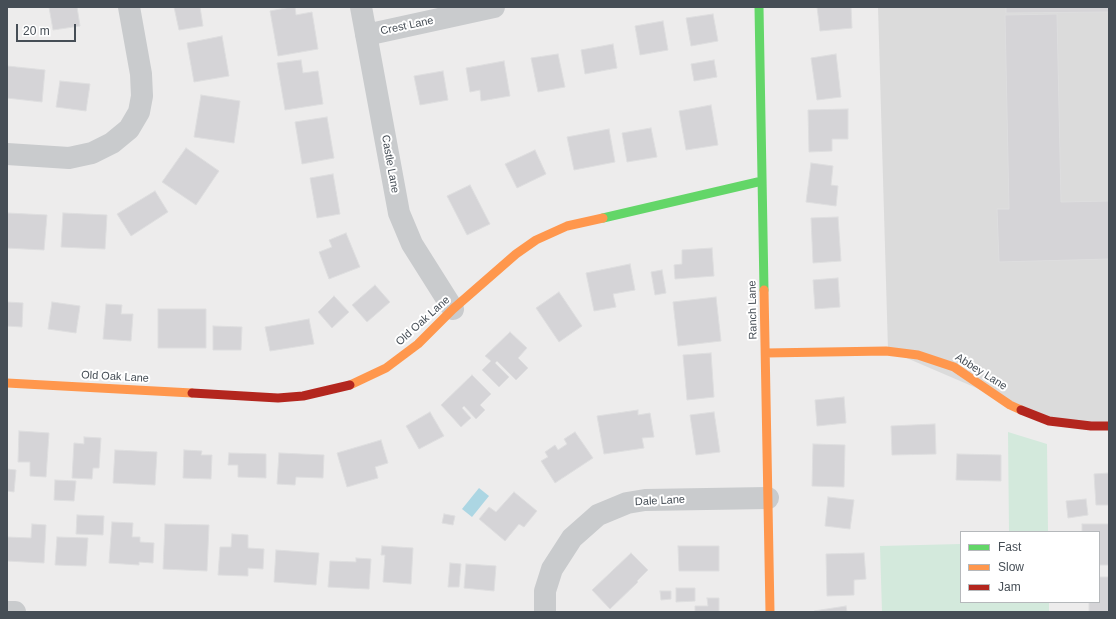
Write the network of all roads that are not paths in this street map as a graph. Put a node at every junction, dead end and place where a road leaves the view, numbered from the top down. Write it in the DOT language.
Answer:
graph roads {
  1 [pos="129,7"];
  2 [pos="361,7"];
  3 [pos="494,7"];
  4 [pos="759,7"];
  5 [pos="366,35"];
  6 [pos="7,154"];
  7 [pos="762,181"];
  8 [pos="453,309"];
  9 [pos="766,353"];
  10 [pos="7,383"];
  11 [pos="1109,426"];
  12 [pos="768,498"];
  13 [pos="7,612"];
  14 [pos="14,612"];
  15 [pos="544,612"];
  16 [pos="770,612"];
  1 -- 6 [label="street"];
  2 -- 5 [label="street, Castle Lane"];
  3 -- 5 [label="street, Crest Lane"];
  4 -- 7 [label="street, Ranch Lane"];
  5 -- 8 [label="street, Castle Lane"];
  7 -- 8 [label="street, Old Oak Lane"];
  7 -- 9 [label="street, Ranch Lane"];
  8 -- 10 [label="street, Old Oak Lane"];
  9 -- 11 [label="street, Abbey Lane"];
  9 -- 12 [label="street, Ranch Lane"];
  12 -- 15 [label="street, Dale Lane"];
  12 -- 16 [label="street, Ranch Lane"];
  13 -- 14 [label="street"];
}
